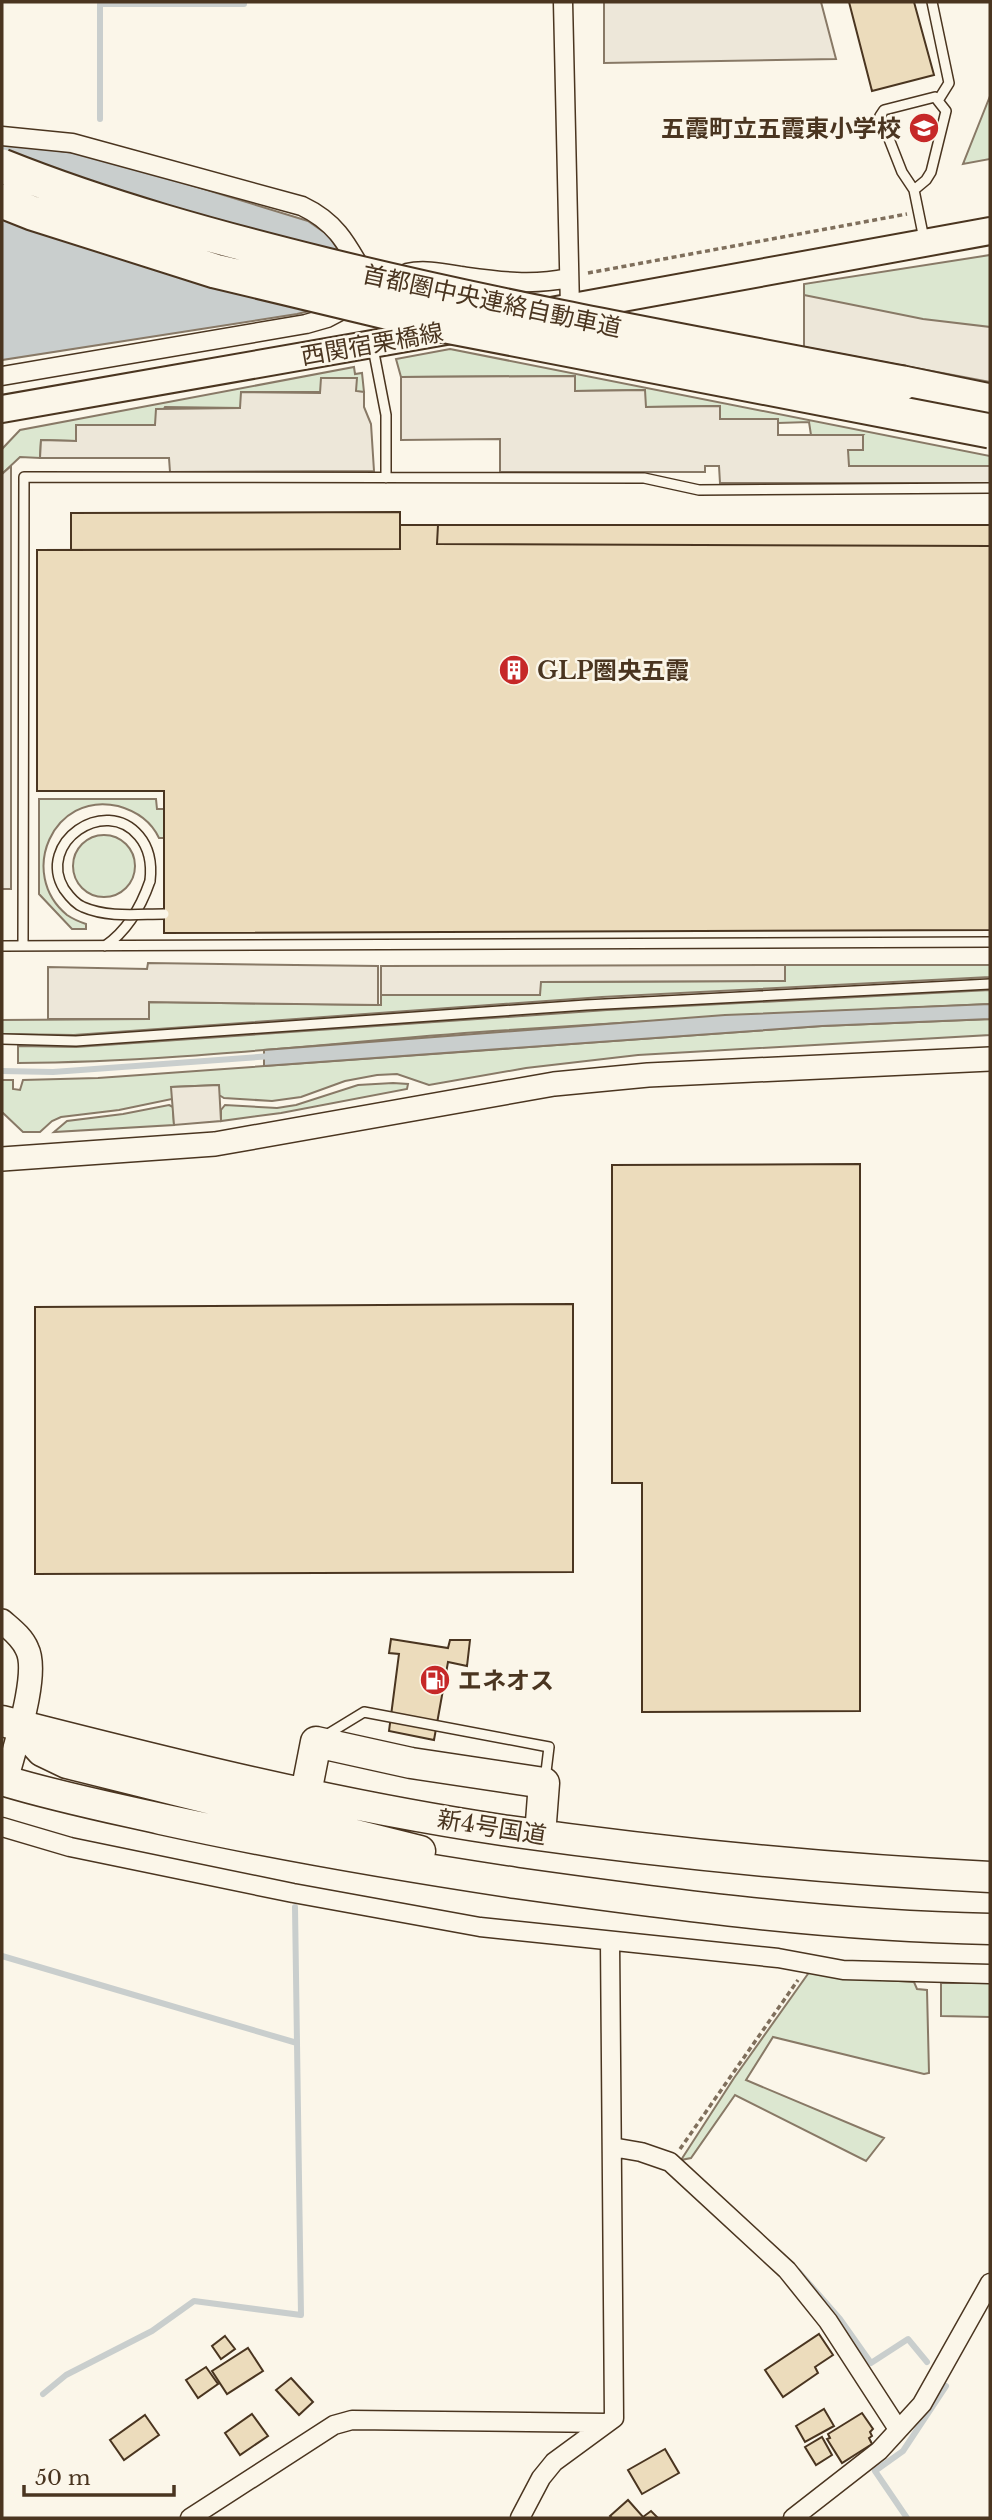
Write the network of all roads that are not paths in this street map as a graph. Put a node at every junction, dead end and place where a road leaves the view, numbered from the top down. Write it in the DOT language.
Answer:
graph roads {
  1 [pos="563,2"];
  2 [pos="932,2"];
  3 [pos="939,99"];
  4 [pos="2,135"];
  5 [pos="2,166"];
  6 [pos="914,190"];
  7 [pos="2,201"];
  8 [pos="990,231"];
  9 [pos="925,243"];
  10 [pos="568,278"];
  11 [pos="371,286"];
  12 [pos="570,308"];
  13 [pos="372,345"];
  14 [pos="2,376"];
  15 [pos="990,399"];
  16 [pos="2,409"];
  17 [pos="990,431"];
  18 [pos="386,478"];
  19 [pos="990,488"];
  20 [pos="164,914"];
  21 [pos="990,942"];
  22 [pos="2,946"];
  23 [pos="23,946"];
  24 [pos="105,946"];
  25 [pos="990,984"];
  26 [pos="2,1039"];
  27 [pos="990,1059"];
  28 [pos="2,1160"];
  29 [pos="2,1621"];
  30 [pos="11,1724"];
  31 [pos="316,1742"];
  32 [pos="4,1781"];
  33 [pos="544,1783"];
  34 [pos="306,1793"];
  35 [pos="2,1827"];
  36 [pos="540,1835"];
  37 [pos="990,1877"];
  38 [pos="534,1885"];
  39 [pos="990,1929"];
  40 [pos="610,1941"];
  41 [pos="990,1974"];
  42 [pos="612,2147"];
  43 [pos="990,2283"];
  44 [pos="607,2423"];
  45 [pos="898,2430"];
  46 [pos="190,2518"];
  47 [pos="520,2518"];
  48 [pos="793,2518"];
  1 -- 10 [label="street"];
  2 -- 3 [label="lane"];
  3 -- 6 [label="lane"];
  3 -- 6 [label="lane"];
  4 -- 11 [label="street"];
  5 -- 15 [label="highway, 首都圏中央連絡自動車道, bridge"];
  6 -- 9 [label="lane"];
  7 -- 17 [label="highway, 首都圏中央連絡自動車道, bridge"];
  8 -- 9 [label="main road, 西関宿栗橋線"];
  9 -- 12 [label="main road, 西関宿栗橋線"];
  10 -- 11 [label="street"];
  10 -- 12 [label="street"];
  11 -- 14 [label="street"];
  12 -- 13 [label="main road, 西関宿栗橋線"];
  13 -- 16 [label="main road, 西関宿栗橋線"];
  13 -- 18 [label="lane"];
  18 -- 19 [label="lane"];
  18 -- 23 [label="lane"];
  20 -- 24 [label="lane, bridge"];
  21 -- 24 [label="lane"];
  22 -- 23 [label="lane"];
  23 -- 24 [label="lane"];
  25 -- 26 [label="lane"];
  27 -- 28 [label="street"];
  29 -- 30 [label="street"];
  30 -- 32 [label="street"];
  30 -- 34 [label="highway, 新4号国道"];
  30 -- 38 [label="highway"];
  31 -- 33 [label="highway"];
  31 -- 33 [label="lane"];
  31 -- 34 [label="highway"];
  32 -- 38 [label="highway, 新4号国道"];
  33 -- 36 [label="highway"];
  34 -- 36 [label="highway, 新4号国道"];
  35 -- 40 [label="street"];
  36 -- 37 [label="highway, 新4号国道"];
  38 -- 39 [label="highway, 新4号国道"];
  40 -- 41 [label="street"];
  40 -- 42 [label="street"];
  42 -- 44 [label="street"];
  42 -- 45 [label="street"];
  43 -- 45 [label="street"];
  44 -- 46 [label="street"];
  44 -- 47 [label="street"];
  45 -- 48 [label="street"];
}
